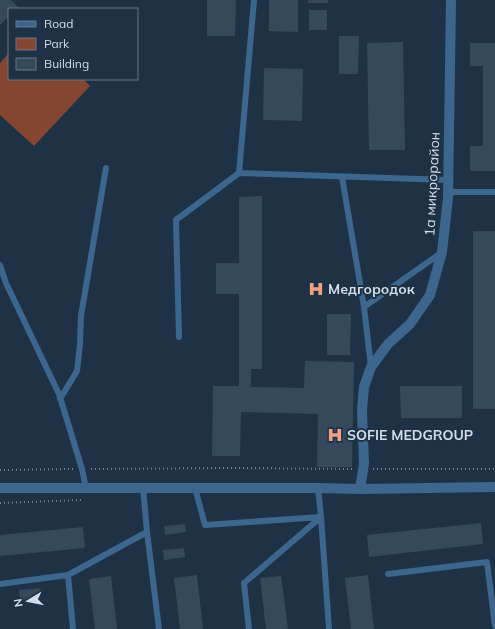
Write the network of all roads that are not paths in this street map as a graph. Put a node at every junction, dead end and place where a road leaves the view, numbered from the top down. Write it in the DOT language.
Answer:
graph roads {
  1 [pos="254,0"];
  2 [pos="451,0"];
  3 [pos="106,168"];
  4 [pos="239,173"];
  5 [pos="342,177"];
  6 [pos="449,180"];
  7 [pos="449,192"];
  8 [pos="495,192"];
  9 [pos="442,252"];
  10 [pos="0,265"];
  11 [pos="364,307"];
  12 [pos="179,337"];
  13 [pos="371,367"];
  14 [pos="60,399"];
  15 [pos="495,487"];
  16 [pos="0,488"];
  17 [pos="86,488"];
  18 [pos="143,488"];
  19 [pos="194,488"];
  20 [pos="318,488"];
  21 [pos="360,489"];
  22 [pos="321,517"];
  23 [pos="147,532"];
  24 [pos="388,574"];
  25 [pos="68,575"];
  26 [pos="0,584"];
  27 [pos="495,626"];
  28 [pos="73,629"];
  29 [pos="159,629"];
  30 [pos="249,629"];
  31 [pos="329,629"];
  1 -- 4 [label="lane"];
  2 -- 6 [label="street, 1а микрорайон"];
  3 -- 14 [label="lane"];
  4 -- 5 [label="lane"];
  4 -- 12 [label="lane"];
  5 -- 6 [label="lane"];
  5 -- 11 [label="lane"];
  6 -- 7 [label="street, 1а микрорайон"];
  7 -- 8 [label="lane"];
  7 -- 9 [label="street, 1а микрорайон"];
  9 -- 11 [label="lane"];
  9 -- 13 [label="street, 1а микрорайон"];
  10 -- 14 [label="lane"];
  11 -- 13 [label="lane"];
  13 -- 21 [label="street, 1а микрорайон"];
  14 -- 17 [label="lane"];
  15 -- 21 [label="street"];
  16 -- 17 [label="street"];
  17 -- 18 [label="street"];
  18 -- 19 [label="street"];
  18 -- 23 [label="lane"];
  19 -- 20 [label="street"];
  19 -- 22 [label="lane"];
  20 -- 21 [label="street"];
  20 -- 22 [label="lane"];
  22 -- 30 [label="lane"];
  22 -- 31 [label="lane"];
  23 -- 25 [label="lane"];
  23 -- 29 [label="lane"];
  24 -- 27 [label="lane"];
  25 -- 26 [label="lane"];
  25 -- 28 [label="lane"];
}
